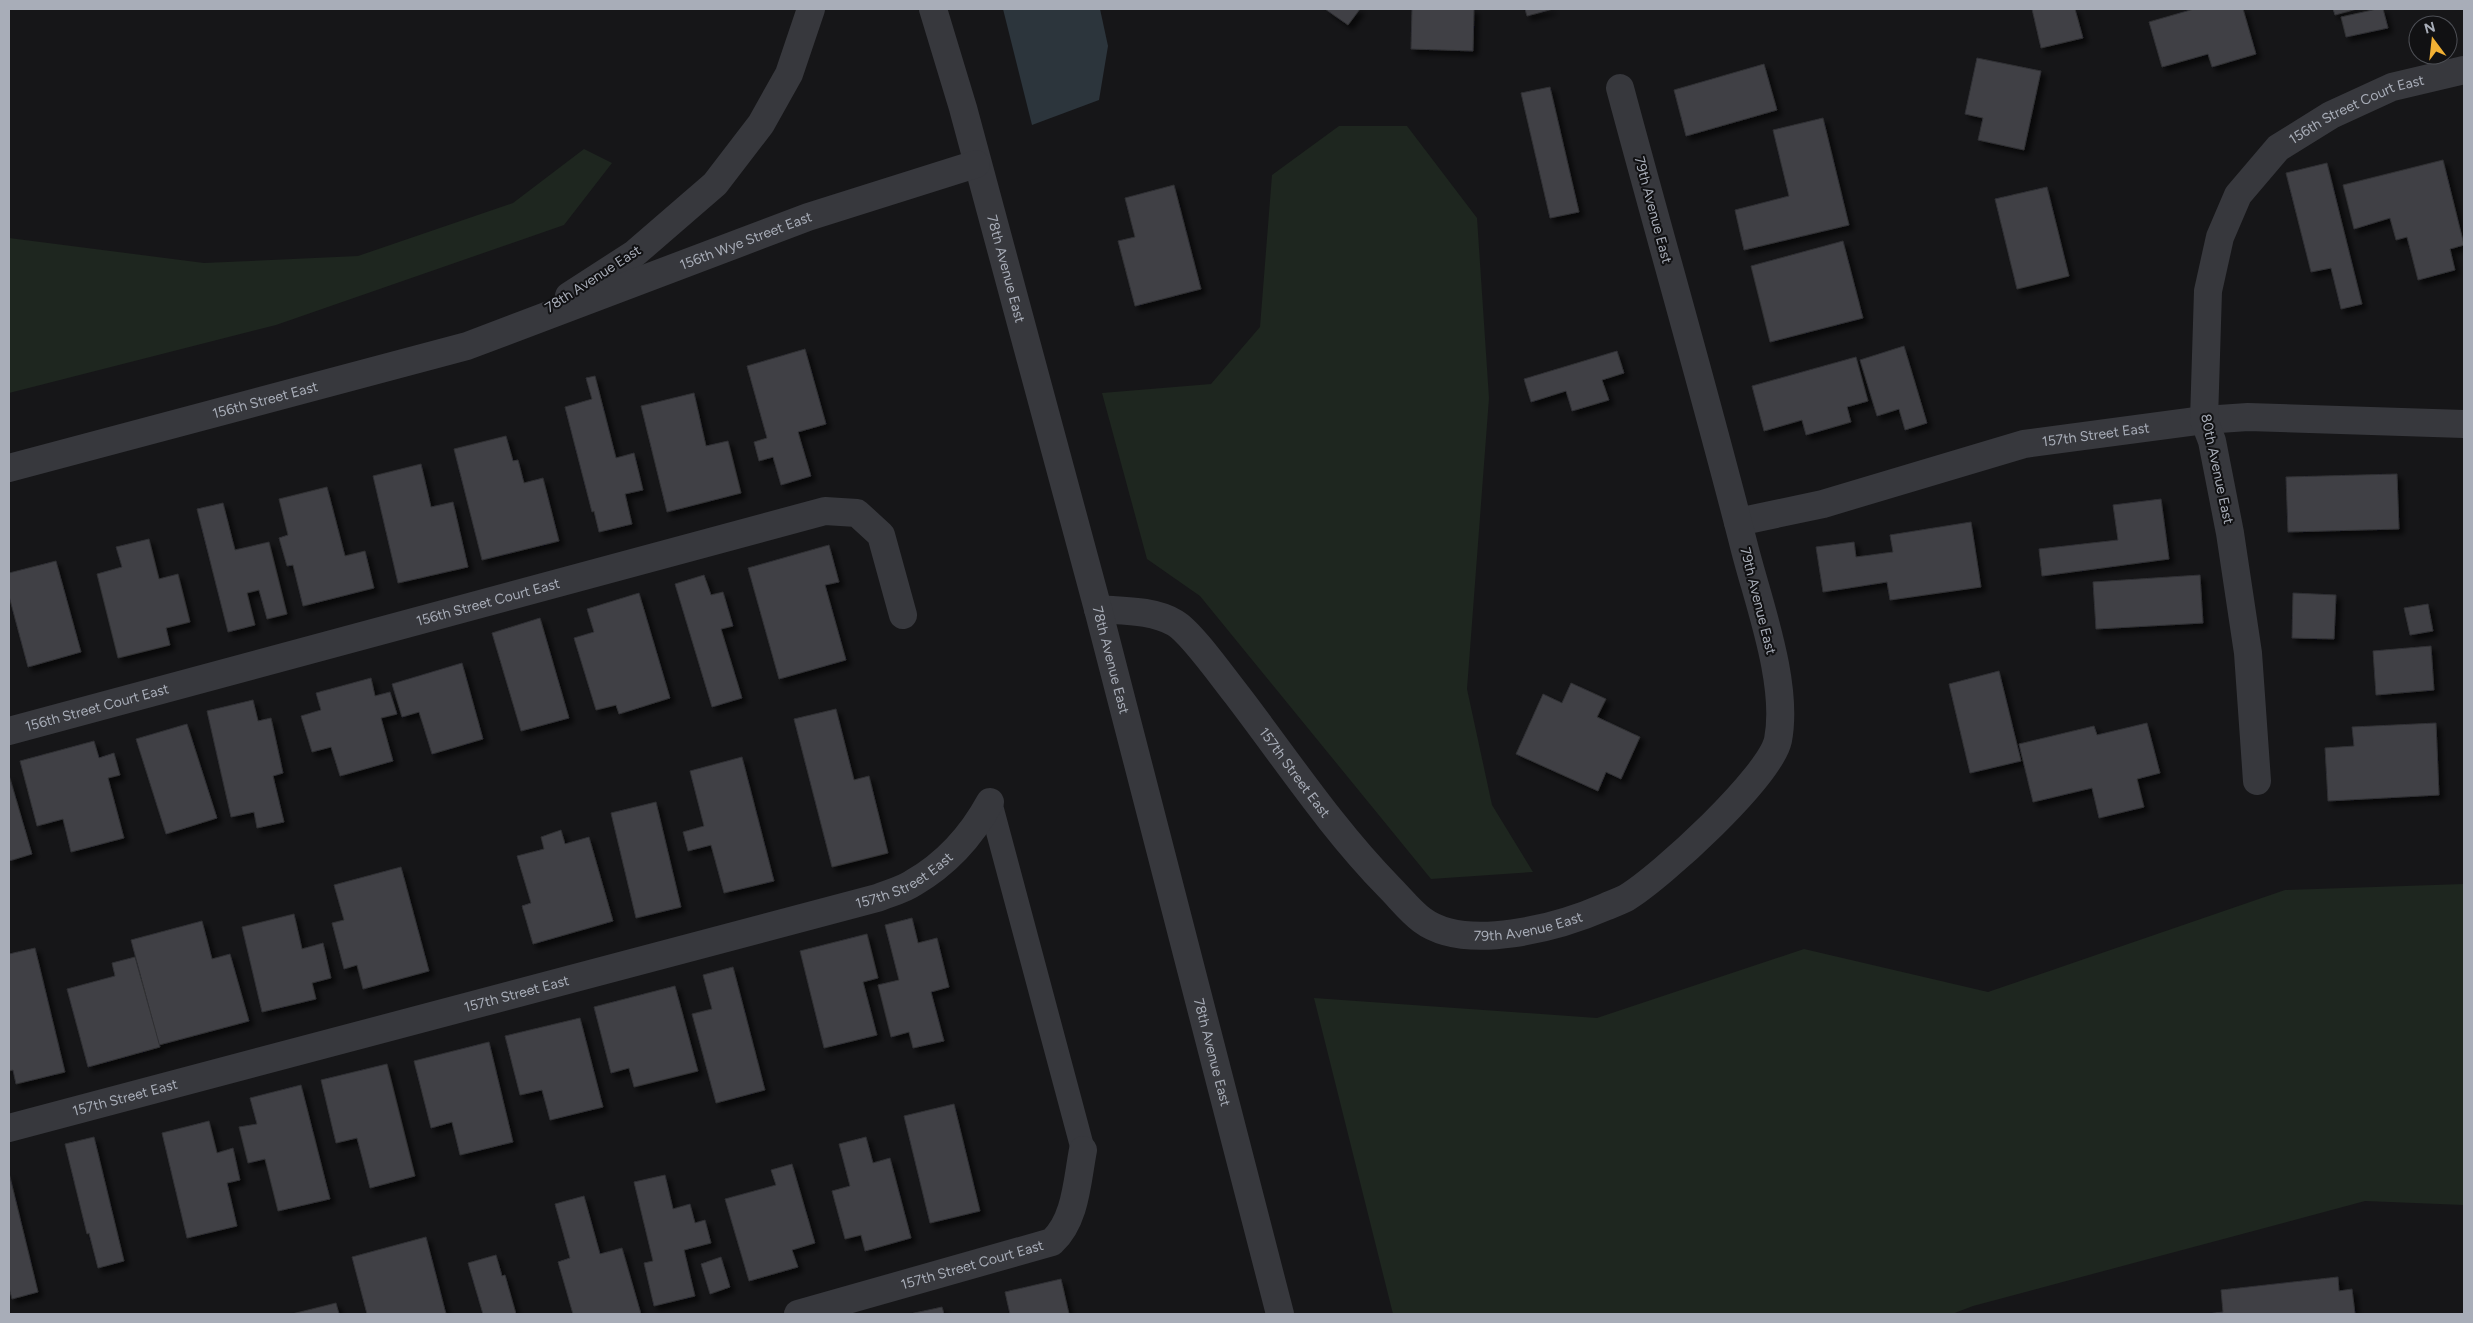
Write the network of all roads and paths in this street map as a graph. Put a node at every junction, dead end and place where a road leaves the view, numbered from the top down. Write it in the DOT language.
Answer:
graph roads {
  1 [pos="811,9"];
  2 [pos="933,9"];
  3 [pos="2464,70"];
  4 [pos="1620,88"];
  5 [pos="976,164"];
  6 [pos="2260,169"];
  7 [pos="519,327"];
  8 [pos="2204,420"];
  9 [pos="2464,424"];
  10 [pos="9,468"];
  11 [pos="1738,522"];
  12 [pos="1098,609"];
  13 [pos="903,615"];
  14 [pos="9,731"];
  15 [pos="2257,781"];
  16 [pos="990,802"];
  17 [pos="1464,936"];
  18 [pos="9,1128"];
  19 [pos="1083,1150"];
  20 [pos="798,1314"];
  21 [pos="1280,1314"];
  1 -- 7 [label="street, 78th Avenue East"];
  2 -- 5 [label="street, 78th Avenue East"];
  3 -- 6 [label="street, 156th Street Court East"];
  4 -- 11 [label="street, 79th Avenue East"];
  5 -- 7 [label="street, 156th Wye Street East"];
  5 -- 12 [label="street, 78th Avenue East"];
  6 -- 8 [label="street, 80th Avenue East"];
  7 -- 10 [label="street, 156th Street East"];
  8 -- 9 [label="street, 157th Street East"];
  8 -- 11 [label="street, 157th Street East"];
  8 -- 15 [label="street, 80th Avenue East"];
  11 -- 17 [label="street, 79th Avenue East"];
  12 -- 17 [label="street, 157th Street East"];
  12 -- 21 [label="street, 78th Avenue East"];
  13 -- 14 [label="street, 156th Street Court East"];
  16 -- 18 [label="street, 157th Street East"];
  16 -- 19 [label="lane"];
  19 -- 20 [label="street, 157th Street Court East"];
}
